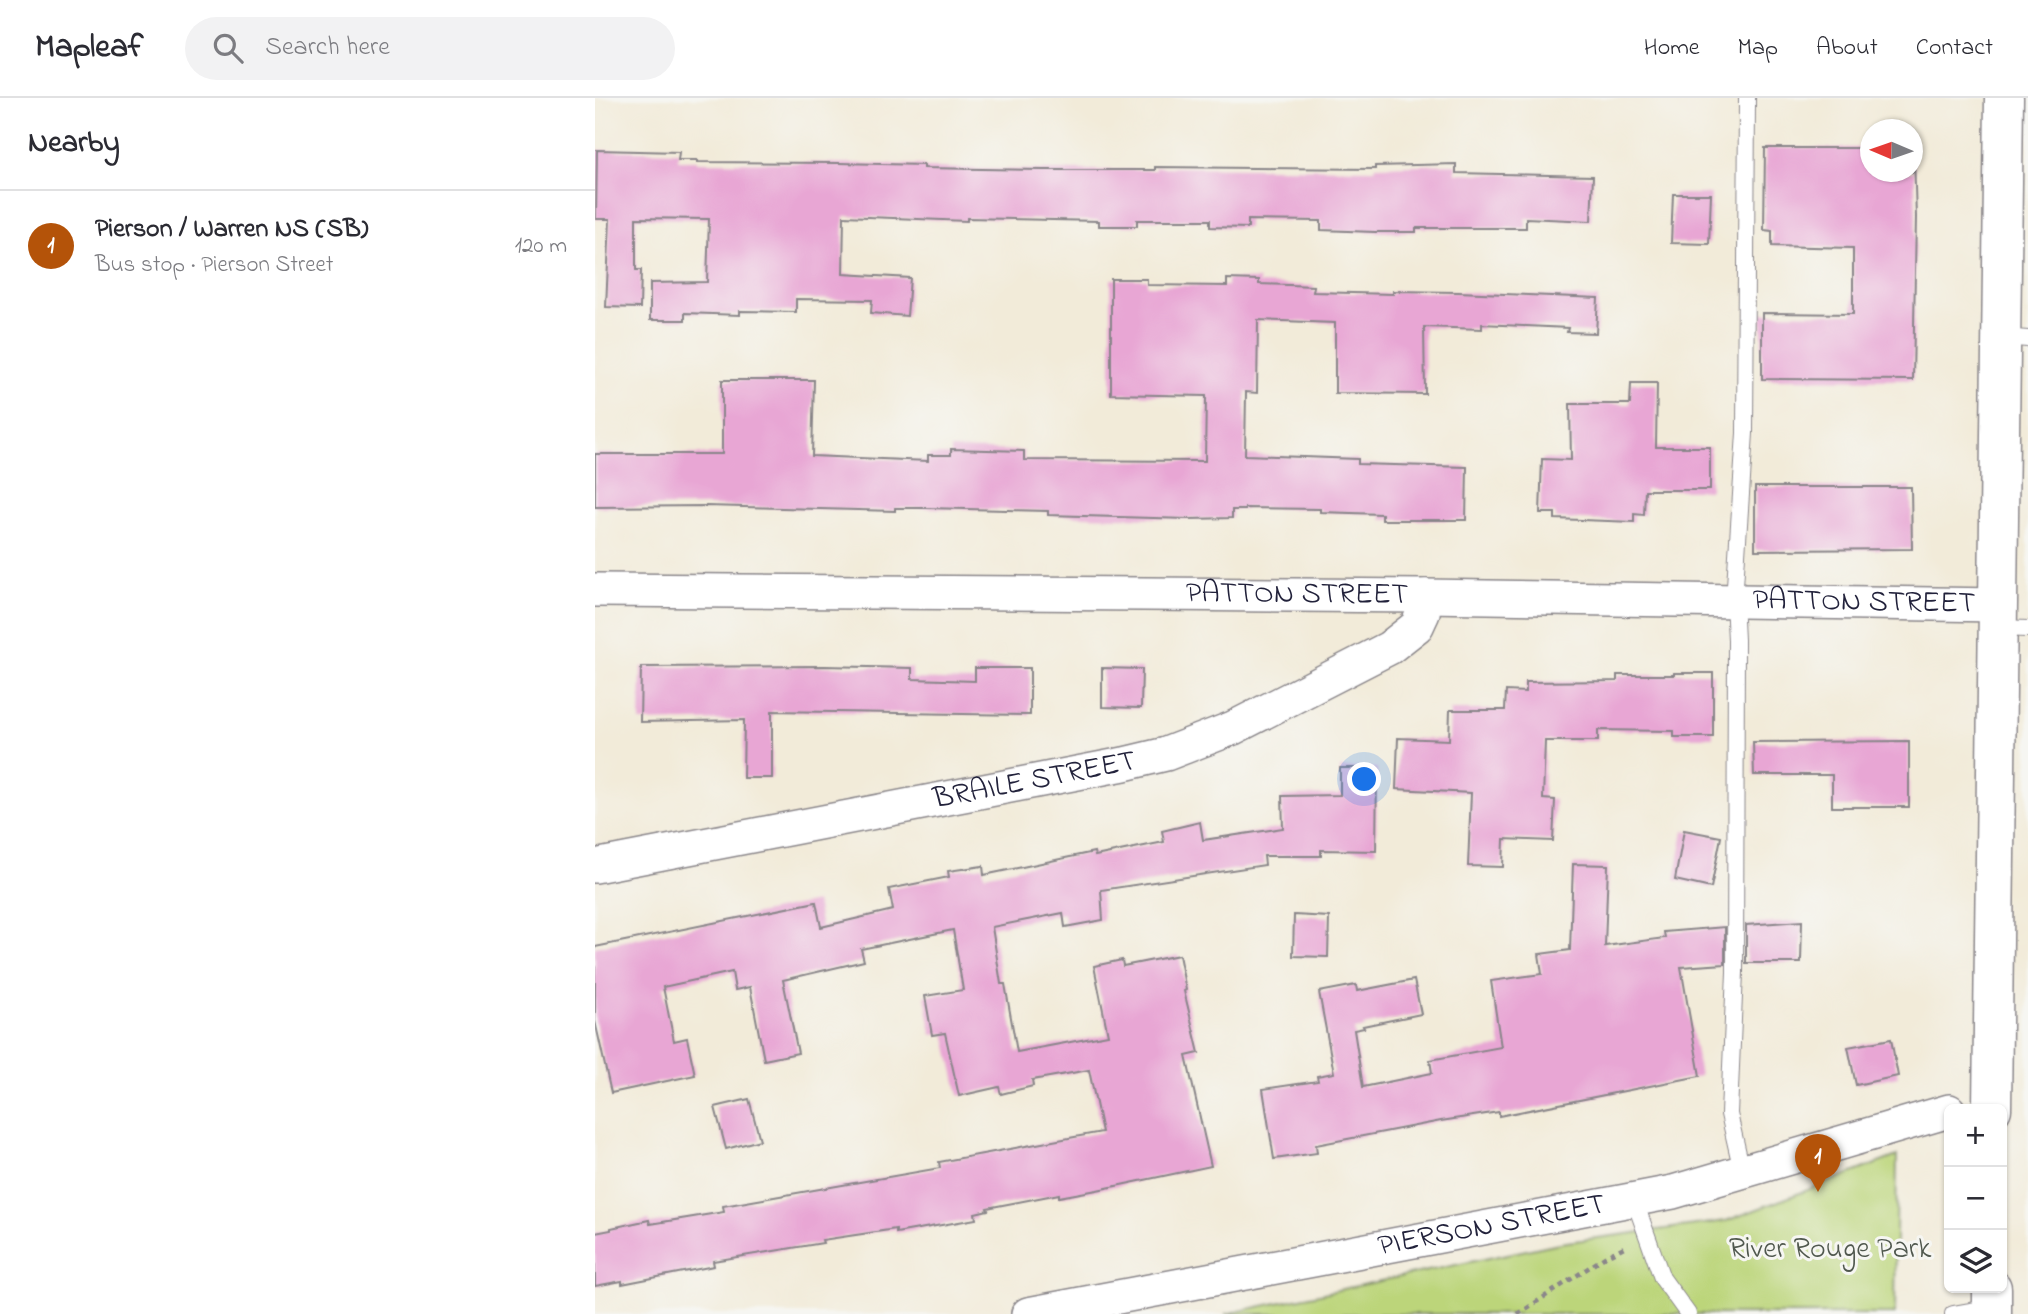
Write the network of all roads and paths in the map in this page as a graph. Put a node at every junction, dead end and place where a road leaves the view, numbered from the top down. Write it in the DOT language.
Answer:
graph roads {
  1 [pos="1747,98"];
  2 [pos="2004,98"];
  3 [pos="2015,338"];
  4 [pos="595,590"];
  5 [pos="1425,596"];
  6 [pos="1734,601"];
  7 [pos="2009,620"];
  8 [pos="595,866"];
  9 [pos="1991,1104"];
  10 [pos="1944,1112"];
  11 [pos="1742,1171"];
  12 [pos="1634,1199"];
  13 [pos="1647,1236"];
  14 [pos="1992,1303"];
  15 [pos="1028,1314"];
  16 [pos="1518,1314"];
  17 [pos="1688,1314"];
  18 [pos="1953,1314"];
  1 -- 6 [label="lane"];
  2 -- 3 [label="main road"];
  3 -- 7 [label="main road"];
  4 -- 5 [label="street, PATTON STREET"];
  5 -- 6 [label="street, PATTON STREET"];
  5 -- 8 [label="street, BRAILE STREET"];
  6 -- 7 [label="street, PATTON STREET"];
  6 -- 11 [label="lane"];
  7 -- 9 [label="main road"];
  10 -- 11 [label="street, PIERSON STREET"];
  11 -- 12 [label="street, PIERSON STREET"];
  12 -- 13 [label="lane"];
  12 -- 15 [label="street, PIERSON STREET"];
  13 -- 16 [label="path"];
  13 -- 17 [label="lane"];
  14 -- 18 [label="lane"];
}
